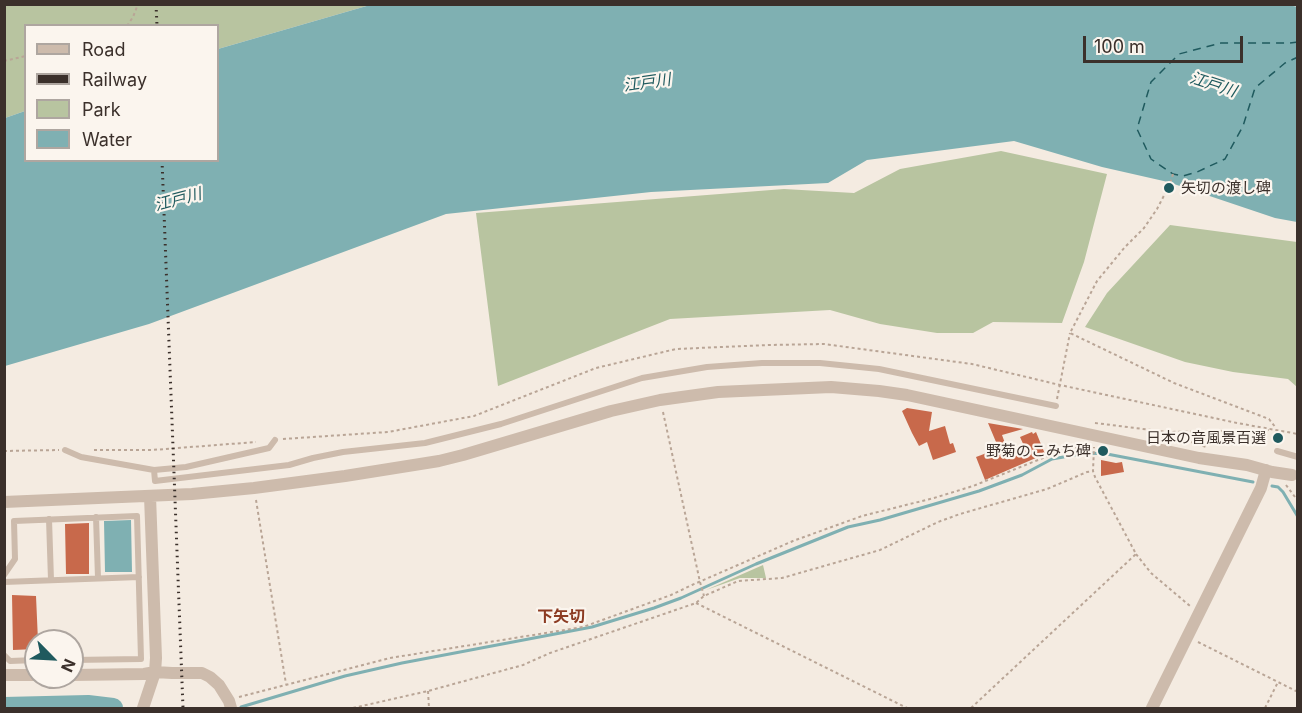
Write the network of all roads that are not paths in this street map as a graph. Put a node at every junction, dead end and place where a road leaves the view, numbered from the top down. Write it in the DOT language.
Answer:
graph roads {
  1 [pos="1056,406"];
  2 [pos="275,440"];
  3 [pos="65,450"];
  4 [pos="1277,451"];
  5 [pos="1298,457"];
  6 [pos="154,470"];
  7 [pos="1272,472"];
  8 [pos="1295,475"];
  9 [pos="155,481"];
  10 [pos="150,496"];
  11 [pos="4,501"];
  12 [pos="96,517"];
  13 [pos="49,519"];
  14 [pos="4,575"];
  15 [pos="139,577"];
  16 [pos="98,578"];
  17 [pos="51,580"];
  18 [pos="4,582"];
  19 [pos="4,656"];
  20 [pos="24,660"];
  21 [pos="84,660"];
  22 [pos="155,672"];
  23 [pos="4,675"];
  24 [pos="24,675"];
  25 [pos="84,675"];
  26 [pos="230,705"];
  27 [pos="143,708"];
  28 [pos="1152,708"];
  1 -- 9 [label="lane"];
  2 -- 6 [label="lane"];
  3 -- 6 [label="lane"];
  4 -- 5 [label="lane"];
  6 -- 9 [label="lane"];
  7 -- 8 [label="street"];
  7 -- 10 [label="street"];
  7 -- 28 [label="street"];
  9 -- 10 [label="lane"];
  10 -- 11 [label="street"];
  10 -- 22 [label="street"];
  12 -- 13 [label="lane"];
  12 -- 15 [label="lane"];
  12 -- 16 [label="lane"];
  13 -- 14 [label="lane"];
  13 -- 17 [label="lane"];
  15 -- 16 [label="lane"];
  15 -- 21 [label="lane"];
  16 -- 17 [label="lane"];
  17 -- 18 [label="lane"];
  19 -- 20 [label="lane"];
  22 -- 25 [label="street"];
  22 -- 26 [label="street"];
  22 -- 27 [label="street"];
  23 -- 24 [label="street"];
}
